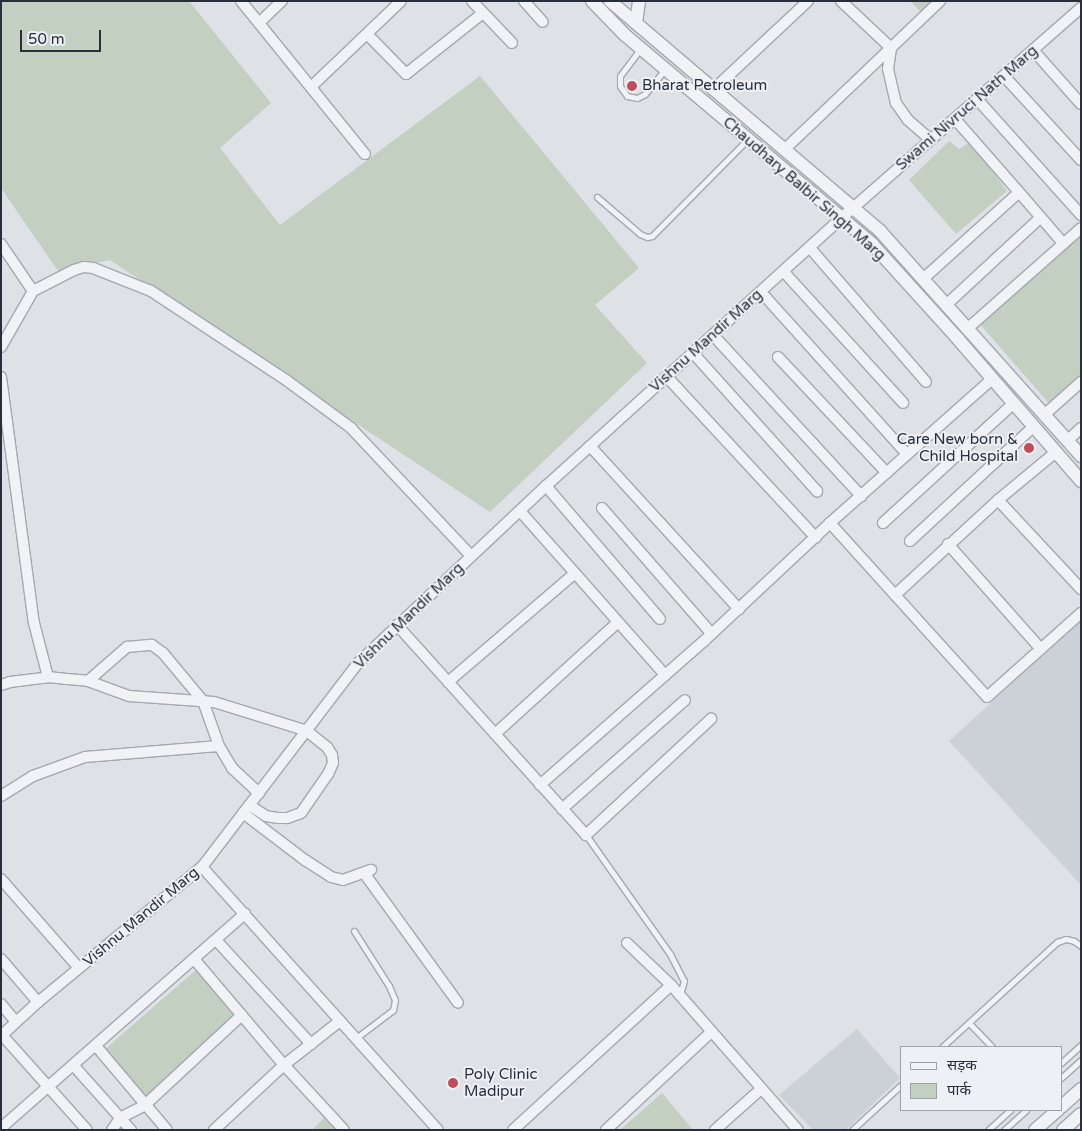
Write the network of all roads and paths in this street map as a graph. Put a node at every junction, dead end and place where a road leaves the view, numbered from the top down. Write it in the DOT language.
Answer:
graph roads {
  1 [pos="241,1"];
  2 [pos="282,1"];
  3 [pos="401,1"];
  4 [pos="472,1"];
  5 [pos="524,1"];
  6 [pos="639,1"];
  7 [pos="808,1"];
  8 [pos="841,1"];
  9 [pos="940,1"];
  10 [pos="606,4"];
  11 [pos="1081,8"];
  12 [pos="483,13"];
  13 [pos="543,22"];
  14 [pos="259,23"];
  15 [pos="636,23"];
  16 [pos="367,34"];
  17 [pos="512,43"];
  18 [pos="642,48"];
  19 [pos="891,48"];
  20 [pos="1033,50"];
  21 [pos="666,69"];
  22 [pos="1004,76"];
  23 [pos="311,87"];
  24 [pos="713,90"];
  25 [pos="977,99"];
  26 [pos="1081,104"];
  27 [pos="955,119"];
  28 [pos="748,138"];
  29 [pos="931,140"];
  30 [pos="784,150"];
  31 [pos="365,154"];
  32 [pos="1081,160"];
  33 [pos="1018,191"];
  34 [pos="597,197"];
  35 [pos="853,208"];
  36 [pos="1081,215"];
  37 [pos="1041,217"];
  38 [pos="842,219"];
  39 [pos="1081,228"];
  40 [pos="1063,243"];
  41 [pos="1,244"];
  42 [pos="810,248"];
  43 [pos="784,272"];
  44 [pos="923,279"];
  45 [pos="33,291"];
  46 [pos="761,292"];
  47 [pos="946,306"];
  48 [pos="967,329"];
  49 [pos="713,335"];
  50 [pos="1,347"];
  51 [pos="693,353"];
  52 [pos="778,357"];
  53 [pos="1,377"];
  54 [pos="667,377"];
  55 [pos="992,378"];
  56 [pos="926,382"];
  57 [pos="1081,382"];
  58 [pos="902,403"];
  59 [pos="1014,403"];
  60 [pos="1044,415"];
  61 [pos="1034,426"];
  62 [pos="1081,428"];
  63 [pos="1067,441"];
  64 [pos="590,446"];
  65 [pos="1056,452"];
  66 [pos="907,454"];
  67 [pos="1081,456"];
  68 [pos="887,473"];
  69 [pos="1081,481"];
  70 [pos="546,486"];
  71 [pos="817,491"];
  72 [pos="861,496"];
  73 [pos="998,500"];
  74 [pos="602,508"];
  75 [pos="520,511"];
  76 [pos="830,523"];
  77 [pos="883,523"];
  78 [pos="816,538"];
  79 [pos="910,541"];
  80 [pos="948,544"];
  81 [pos="471,556"];
  82 [pos="575,573"];
  83 [pos="1081,589"];
  84 [pos="895,595"];
  85 [pos="738,609"];
  86 [pos="1081,613"];
  87 [pos="660,618"];
  88 [pos="618,622"];
  89 [pos="397,625"];
  90 [pos="712,634"];
  91 [pos="1041,649"];
  92 [pos="665,675"];
  93 [pos="48,678"];
  94 [pos="88,681"];
  95 [pos="448,682"];
  96 [pos="1,685"];
  97 [pos="685,700"];
  98 [pos="203,701"];
  99 [pos="711,719"];
  100 [pos="307,730"];
  101 [pos="495,734"];
  102 [pos="220,746"];
  103 [pos="540,785"];
  104 [pos="259,793"];
  105 [pos="1,796"];
  106 [pos="246,809"];
  107 [pos="562,809"];
  108 [pos="586,835"];
  109 [pos="202,867"];
  110 [pos="1,879"];
  111 [pos="245,914"];
  112 [pos="354,931"];
  113 [pos="216,940"];
  114 [pos="627,943"];
  115 [pos="1081,946"];
  116 [pos="1,959"];
  117 [pos="194,960"];
  118 [pos="79,968"];
  119 [pos="671,985"];
  120 [pos="679,995"];
  121 [pos="38,1002"];
  122 [pos="458,1003"];
  123 [pos="1,1004"];
  124 [pos="242,1015"];
  125 [pos="340,1021"];
  126 [pos="16,1022"];
  127 [pos="969,1023"];
  128 [pos="711,1032"];
  129 [pos="2,1035"];
  130 [pos="356,1038"];
  131 [pos="311,1044"];
  132 [pos="1081,1045"];
  133 [pos="96,1046"];
  134 [pos="943,1046"];
  135 [pos="991,1046"];
  136 [pos="1081,1060"];
  137 [pos="1062,1063"];
  138 [pos="284,1065"];
  139 [pos="74,1066"];
  140 [pos="1062,1077"];
  141 [pos="49,1087"];
  142 [pos="900,1087"];
  143 [pos="1081,1089"];
  144 [pos="761,1090"];
  145 [pos="144,1105"];
  146 [pos="1062,1106"];
  147 [pos="1009,1111"];
  148 [pos="1025,1111"];
  149 [pos="1057,1111"];
  150 [pos="1081,1114"];
  151 [pos="120,1118"];
  152 [pos="1,1128"];
  153 [pos="518,1128"];
  154 [pos="87,1130"];
  155 [pos="112,1130"];
  156 [pos="131,1130"];
  157 [pos="167,1130"];
  158 [pos="214,1130"];
  159 [pos="344,1130"];
  160 [pos="438,1130"];
  161 [pos="606,1130"];
  162 [pos="715,1130"];
  163 [pos="798,1130"];
  164 [pos="852,1130"];
  165 [pos="988,1130"];
  166 [pos="1004,1130"];
  167 [pos="1035,1130"];
  168 [pos="1063,1130"];
  1 -- 14 [label="street"];
  2 -- 14 [label="street"];
  3 -- 16 [label="street"];
  4 -- 12 [label="street"];
  5 -- 13 [label="street"];
  6 -- 15 [label="street"];
  7 -- 24 [label="street"];
  8 -- 19 [label="street"];
  9 -- 19 [label="street"];
  10 -- 15 [label="street, Chaudhary Balbir Singh Marg"];
  10 -- 18 [label="street, Chaudhary Balbir Singh Marg"];
  11 -- 20 [label="street, Swami Nivruci Nath Marg"];
  12 -- 16 [label="street"];
  12 -- 17 [label="street"];
  14 -- 23 [label="street"];
  15 -- 24 [label="street, Chaudhary Balbir Singh Marg"];
  16 -- 23 [label="street"];
  18 -- 21 [label="street, Chaudhary Balbir Singh Marg"];
  18 -- 21 [label="lane"];
  19 -- 29 [label="street"];
  19 -- 30 [label="street"];
  20 -- 22 [label="street, Swami Nivruci Nath Marg"];
  20 -- 26 [label="street"];
  21 -- 28 [label="street, Chaudhary Balbir Singh Marg"];
  22 -- 25 [label="street, Swami Nivruci Nath Marg"];
  22 -- 32 [label="street"];
  23 -- 31 [label="street"];
  24 -- 30 [label="street, Chaudhary Balbir Singh Marg"];
  25 -- 27 [label="street, Swami Nivruci Nath Marg"];
  25 -- 36 [label="street"];
  27 -- 29 [label="street, Swami Nivruci Nath Marg"];
  27 -- 33 [label="street"];
  28 -- 34 [label="lane"];
  28 -- 38 [label="street, Chaudhary Balbir Singh Marg"];
  29 -- 35 [label="street, Swami Nivruci Nath Marg"];
  30 -- 35 [label="street, Chaudhary Balbir Singh Marg"];
  33 -- 37 [label="street"];
  33 -- 44 [label="street"];
  35 -- 38 [label="street, Swami Nivruci Nath Marg"];
  35 -- 44 [label="street, Chaudhary Balbir Singh Marg"];
  37 -- 40 [label="street"];
  37 -- 47 [label="street"];
  38 -- 42 [label="street, Vishnu Mandir Marg"];
  38 -- 55 [label="street, Chaudhary Balbir Singh Marg"];
  39 -- 40 [label="street"];
  40 -- 48 [label="street"];
  41 -- 45 [label="street"];
  42 -- 43 [label="street, Vishnu Mandir Marg"];
  42 -- 56 [label="street"];
  43 -- 46 [label="street, Vishnu Mandir Marg"];
  43 -- 58 [label="street"];
  44 -- 47 [label="street, Chaudhary Balbir Singh Marg"];
  45 -- 50 [label="street"];
  45 -- 81 [label="street"];
  46 -- 49 [label="street, Vishnu Mandir Marg"];
  46 -- 66 [label="street"];
  47 -- 48 [label="street, Chaudhary Balbir Singh Marg"];
  48 -- 60 [label="street, Chaudhary Balbir Singh Marg"];
  49 -- 51 [label="street, Vishnu Mandir Marg"];
  49 -- 72 [label="street"];
  51 -- 54 [label="street, Vishnu Mandir Marg"];
  51 -- 71 [label="street"];
  52 -- 68 [label="street"];
  53 -- 93 [label="street"];
  54 -- 64 [label="street, Vishnu Mandir Marg"];
  54 -- 78 [label="street"];
  55 -- 59 [label="street, Chaudhary Balbir Singh Marg"];
  55 -- 66 [label="street"];
  57 -- 60 [label="street"];
  59 -- 61 [label="street, Chaudhary Balbir Singh Marg"];
  59 -- 77 [label="street"];
  60 -- 63 [label="street, Chaudhary Balbir Singh Marg"];
  61 -- 65 [label="street, Chaudhary Balbir Singh Marg"];
  61 -- 79 [label="street"];
  62 -- 63 [label="street"];
  63 -- 67 [label="street, Chaudhary Balbir Singh Marg"];
  64 -- 70 [label="street, Vishnu Mandir Marg"];
  64 -- 85 [label="street"];
  65 -- 69 [label="street, Chaudhary Balbir Singh Marg"];
  65 -- 73 [label="street"];
  66 -- 68 [label="street"];
  68 -- 72 [label="street"];
  70 -- 75 [label="street, Vishnu Mandir Marg"];
  70 -- 87 [label="street"];
  72 -- 76 [label="street"];
  73 -- 80 [label="street"];
  73 -- 83 [label="street"];
  74 -- 90 [label="street"];
  75 -- 81 [label="street, Vishnu Mandir Marg"];
  75 -- 82 [label="street"];
  76 -- 78 [label="street"];
  76 -- 84 [label="street"];
  78 -- 85 [label="street"];
  80 -- 84 [label="street"];
  80 -- 91 [label="street"];
  81 -- 89 [label="street, Vishnu Mandir Marg"];
  82 -- 88 [label="street"];
  82 -- 95 [label="street"];
  84 -- 91 [label="street"];
  85 -- 90 [label="street"];
  86 -- 91 [label="street"];
  88 -- 92 [label="street"];
  88 -- 101 [label="street"];
  89 -- 95 [label="street"];
  89 -- 100 [label="street, Vishnu Mandir Marg"];
  90 -- 92 [label="street"];
  92 -- 103 [label="street"];
  93 -- 94 [label="street"];
  93 -- 96 [label="street"];
  94 -- 98 [label="street"];
  94 -- 98 [label="street"];
  95 -- 101 [label="street"];
  97 -- 107 [label="street"];
  98 -- 100 [label="street"];
  98 -- 102 [label="street"];
  99 -- 108 [label="street"];
  100 -- 104 [label="street, Vishnu Mandir Marg"];
  100 -- 106 [label="street"];
  101 -- 103 [label="street"];
  102 -- 104 [label="street"];
  102 -- 105 [label="street"];
  103 -- 107 [label="street"];
  104 -- 106 [label="street, Vishnu Mandir Marg"];
  106 -- 109 [label="street, Vishnu Mandir Marg"];
  106 -- 122 [label="street"];
  107 -- 108 [label="street"];
  108 -- 120 [label="lane"];
  109 -- 111 [label="street"];
  109 -- 118 [label="street, Vishnu Mandir Marg"];
  110 -- 118 [label="street"];
  111 -- 113 [label="street"];
  111 -- 125 [label="street"];
  112 -- 130 [label="lane"];
  113 -- 117 [label="street"];
  113 -- 131 [label="street"];
  114 -- 119 [label="street"];
  115 -- 127 [label="lane"];
  116 -- 121 [label="street"];
  117 -- 124 [label="street"];
  117 -- 133 [label="street"];
  118 -- 121 [label="street, Vishnu Mandir Marg"];
  119 -- 120 [label="street"];
  119 -- 153 [label="street"];
  120 -- 128 [label="street"];
  121 -- 126 [label="street, Vishnu Mandir Marg"];
  123 -- 126 [label="street"];
  124 -- 138 [label="street"];
  124 -- 145 [label="street"];
  125 -- 130 [label="street"];
  125 -- 131 [label="street"];
  126 -- 129 [label="street, Vishnu Mandir Marg"];
  127 -- 134 [label="lane"];
  127 -- 135 [label="lane"];
  128 -- 144 [label="street"];
  128 -- 161 [label="street"];
  129 -- 141 [label="street"];
  130 -- 160 [label="street"];
  131 -- 138 [label="street"];
  132 -- 137 [label="lane"];
  133 -- 139 [label="street"];
  133 -- 145 [label="street"];
  136 -- 140 [label="lane"];
  138 -- 158 [label="street"];
  138 -- 159 [label="street"];
  139 -- 141 [label="street"];
  139 -- 151 [label="street"];
  141 -- 152 [label="street"];
  141 -- 154 [label="street"];
  142 -- 164 [label="lane"];
  143 -- 146 [label="street"];
  144 -- 162 [label="street"];
  144 -- 163 [label="street"];
  145 -- 151 [label="street"];
  145 -- 157 [label="street"];
  147 -- 165 [label="lane"];
  148 -- 166 [label="lane"];
  149 -- 167 [label="street"];
  150 -- 168 [label="street"];
  151 -- 155 [label="street"];
  151 -- 156 [label="street"];
}
